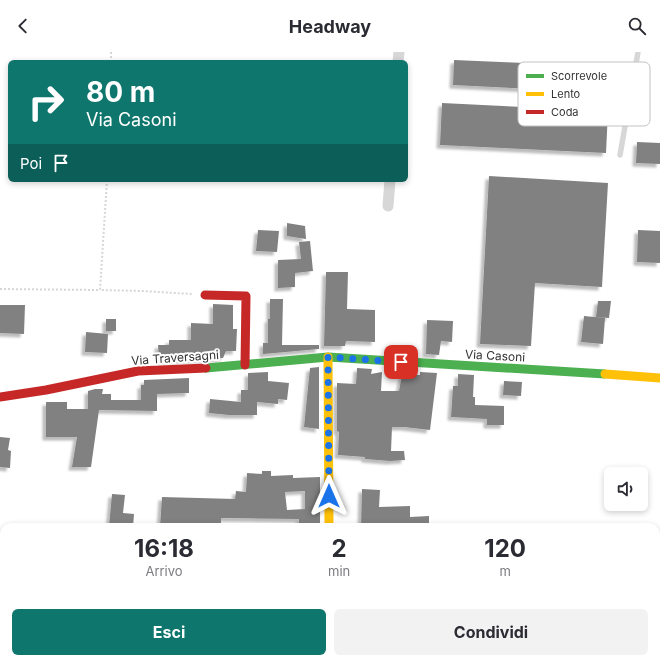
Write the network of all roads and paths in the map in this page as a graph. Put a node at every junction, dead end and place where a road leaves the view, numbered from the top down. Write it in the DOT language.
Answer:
graph roads {
  1 [pos="638,52"];
  2 [pos="636,62"];
  3 [pos="625,126"];
  4 [pos="620,155"];
  5 [pos="107,182"];
  6 [pos="390,182"];
  7 [pos="388,206"];
  8 [pos="0,289"];
  9 [pos="100,290"];
  10 [pos="205,295"];
  11 [pos="328,357"];
  12 [pos="245,365"];
  13 [pos="660,378"];
  14 [pos="0,397"];
  15 [pos="329,523"];
  1 -- 2 [label="lane"];
  3 -- 4 [label="lane"];
  5 -- 9 [label="path"];
  6 -- 7 [label="street"];
  8 -- 9 [label="path"];
  9 -- 10 [label="path"];
  10 -- 12 [label="street"];
  11 -- 12 [label="street, Via Traversagni"];
  11 -- 13 [label="street, Via Casoni"];
  11 -- 15 [label="street"];
  12 -- 14 [label="street, Via Traversagni"];
}
